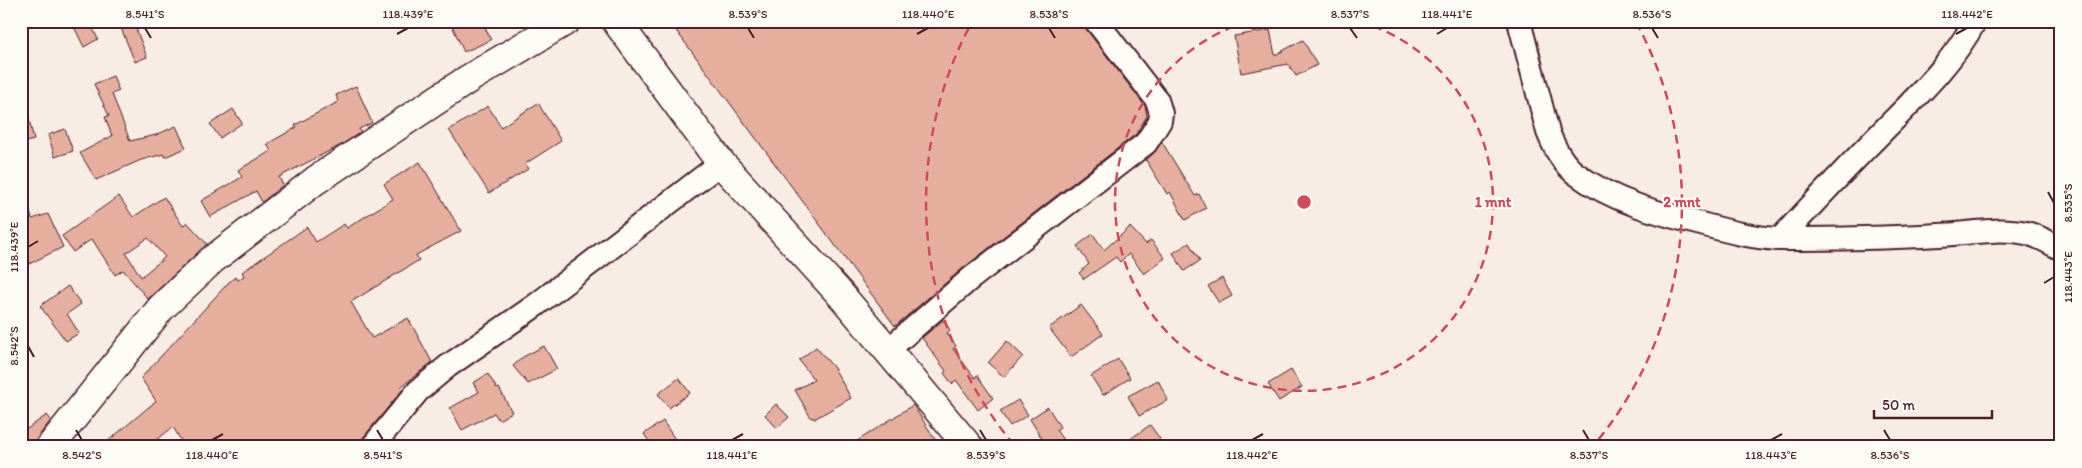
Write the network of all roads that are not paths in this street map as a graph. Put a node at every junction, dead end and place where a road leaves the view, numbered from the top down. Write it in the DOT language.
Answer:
graph roads {
  1 [pos="566,21"];
  2 [pos="616,21"];
  3 [pos="1096,21"];
  4 [pos="1519,21"];
  5 [pos="1975,21"];
  6 [pos="720,163"];
  7 [pos="1780,239"];
  8 [pos="2061,249"];
  9 [pos="888,350"];
  10 [pos="50,447"];
  11 [pos="372,447"];
  12 [pos="969,447"];
  1 -- 10 [label="main road"];
  2 -- 6 [label="main road"];
  3 -- 9 [label="street"];
  4 -- 7 [label="street"];
  5 -- 7 [label="street"];
  6 -- 9 [label="main road"];
  6 -- 11 [label="street"];
  7 -- 8 [label="street"];
  9 -- 12 [label="main road"];
}
